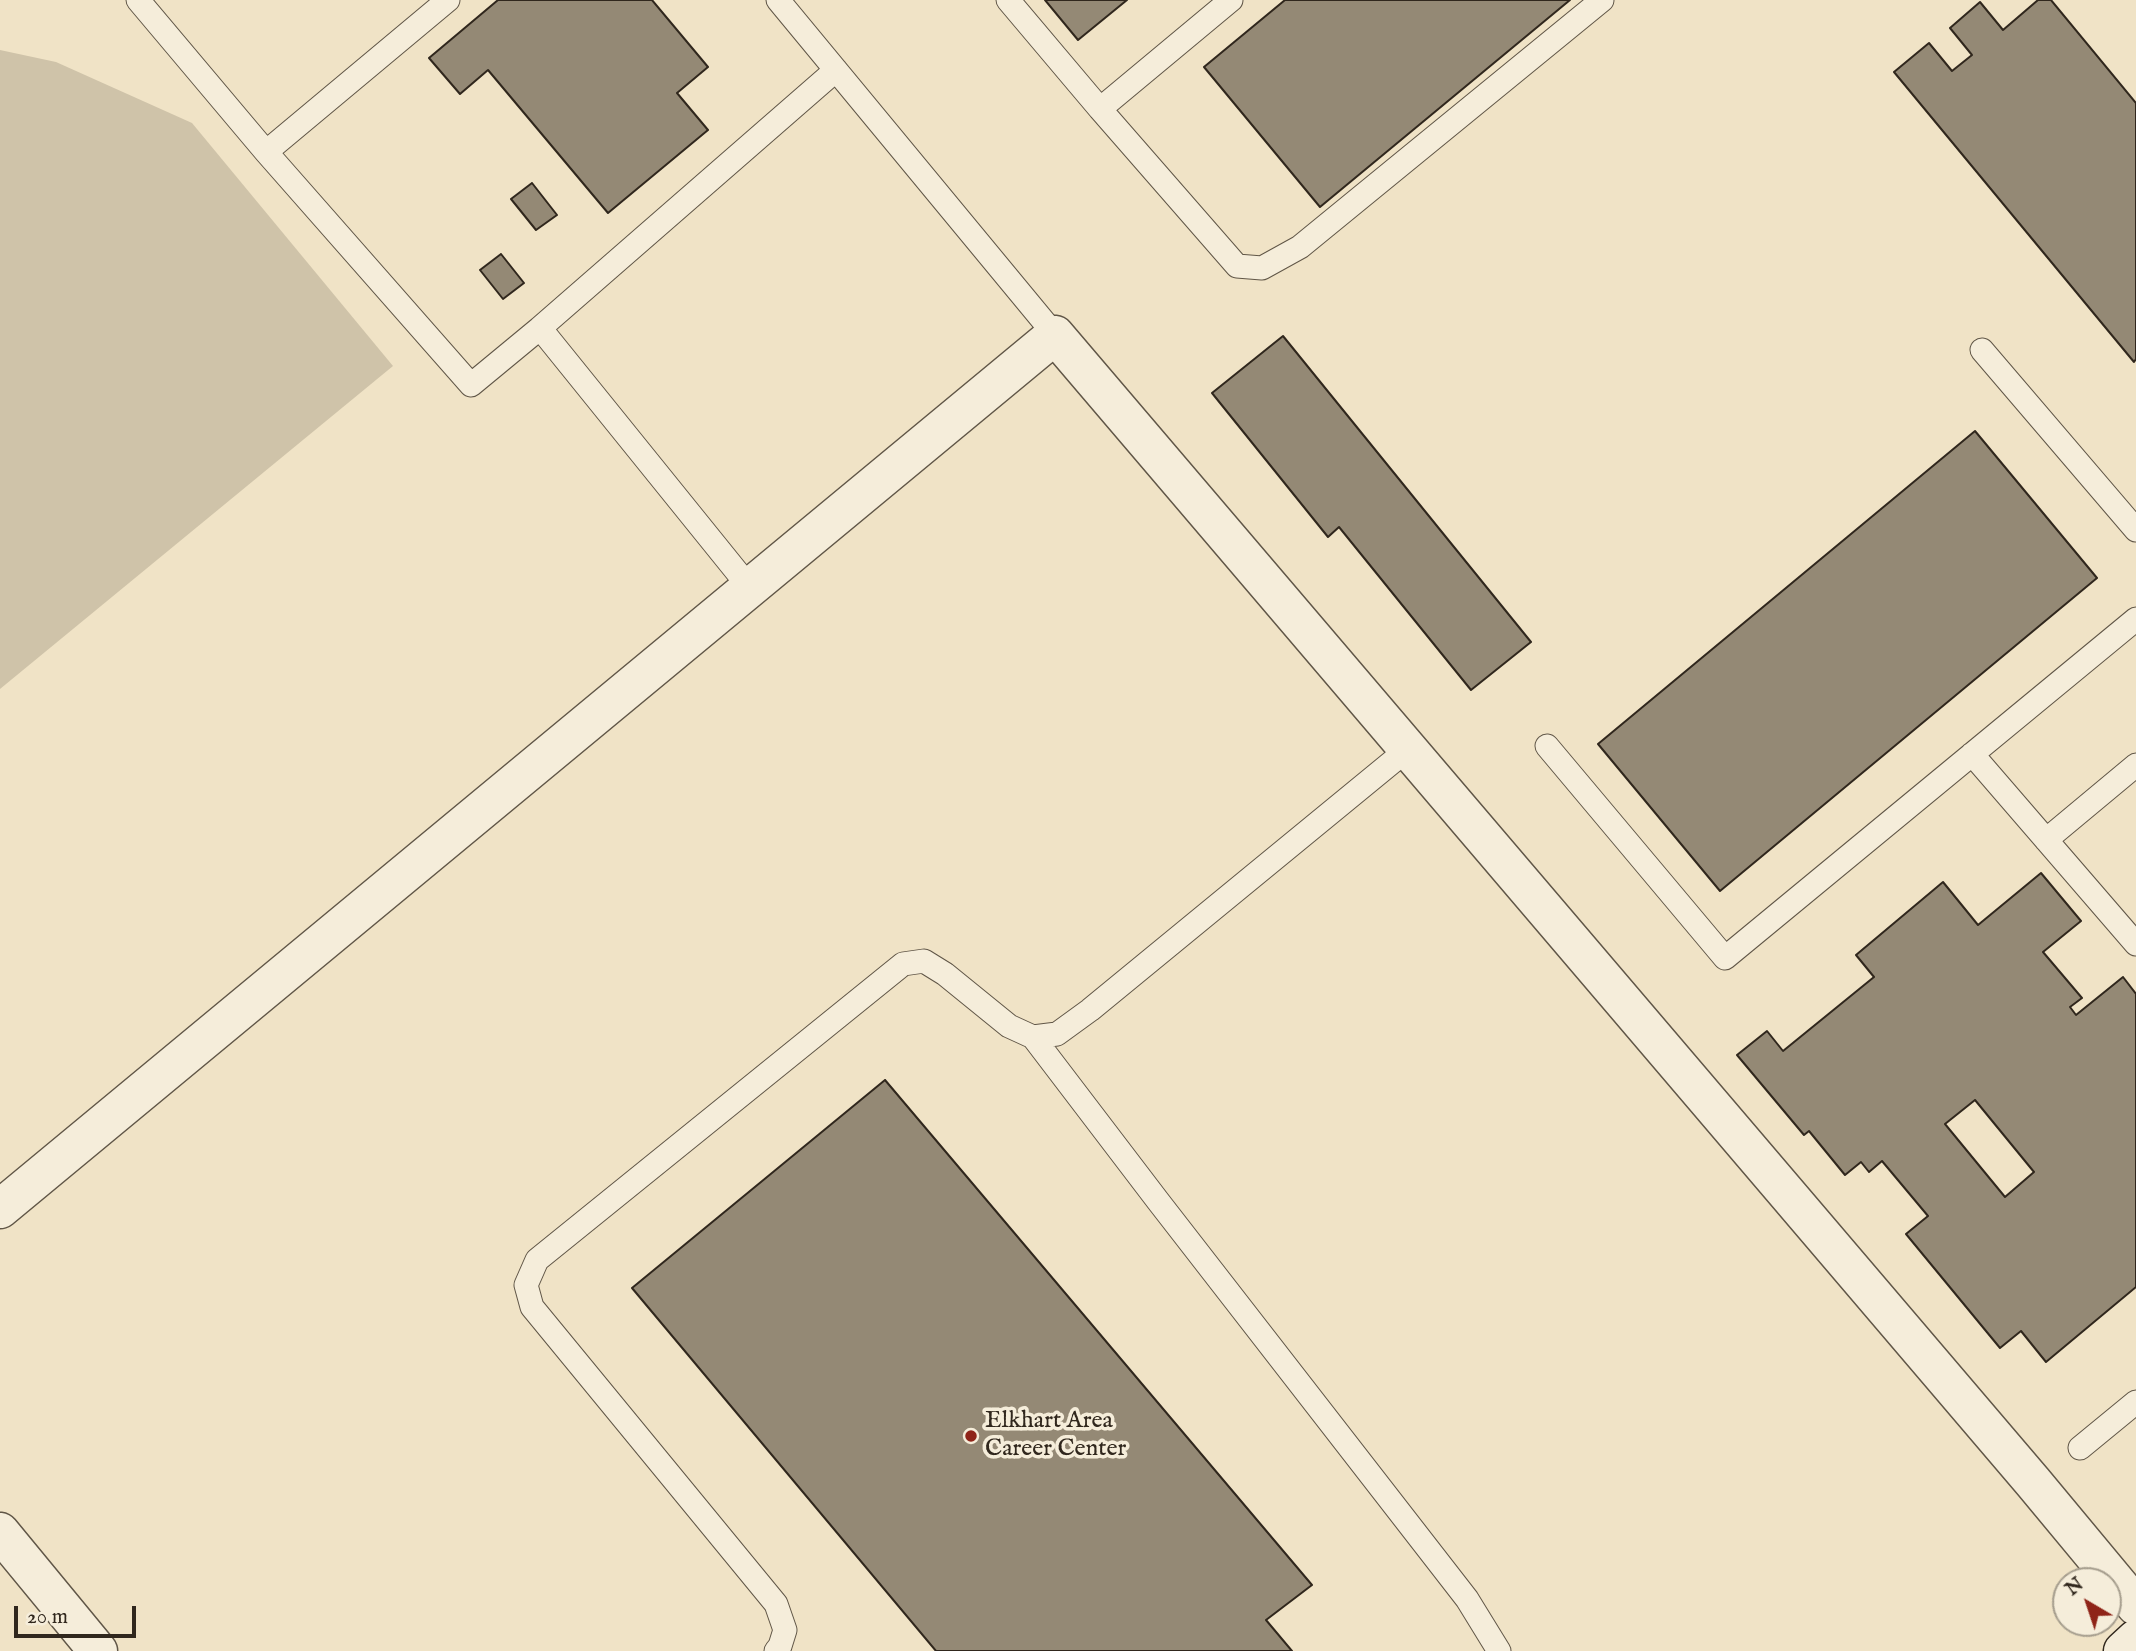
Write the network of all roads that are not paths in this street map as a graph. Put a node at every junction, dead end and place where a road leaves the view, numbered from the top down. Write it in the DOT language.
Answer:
graph roads {
  1 [pos="138,0"];
  2 [pos="448,0"];
  3 [pos="778,0"];
  4 [pos="1008,0"];
  5 [pos="1231,0"];
  6 [pos="1602,0"];
  7 [pos="836,70"];
  8 [pos="1100,109"];
  9 [pos="266,152"];
  10 [pos="540,328"];
  11 [pos="1055,335"];
  12 [pos="1982,350"];
  13 [pos="2136,530"];
  14 [pos="750,588"];
  15 [pos="2136,619"];
  16 [pos="1547,746"];
  17 [pos="1408,748"];
  18 [pos="1972,754"];
  19 [pos="2136,765"];
  20 [pos="2046,840"];
  21 [pos="2136,944"];
  22 [pos="1033,1037"];
  23 [pos="0,1209"];
  24 [pos="2136,1402"];
  25 [pos="2080,1448"];
  26 [pos="0,1532"];
  27 [pos="2136,1606"];
  28 [pos="2136,1639"];
  29 [pos="98,1651"];
  30 [pos="776,1651"];
  31 [pos="1499,1651"];
  32 [pos="2123,1651"];
  1 -- 9 [label="lane"];
  2 -- 9 [label="lane"];
  3 -- 7 [label="lane"];
  4 -- 8 [label="lane"];
  5 -- 8 [label="lane"];
  6 -- 8 [label="lane"];
  7 -- 10 [label="lane"];
  7 -- 11 [label="lane"];
  9 -- 10 [label="lane"];
  10 -- 14 [label="lane"];
  11 -- 14 [label="street"];
  11 -- 17 [label="street"];
  12 -- 13 [label="lane"];
  14 -- 23 [label="street"];
  15 -- 18 [label="lane"];
  16 -- 18 [label="lane"];
  17 -- 22 [label="lane"];
  17 -- 27 [label="street"];
  18 -- 20 [label="lane"];
  19 -- 20 [label="lane"];
  20 -- 21 [label="lane"];
  22 -- 30 [label="lane"];
  22 -- 31 [label="lane"];
  24 -- 25 [label="lane"];
  26 -- 29 [label="street"];
  28 -- 32 [label="street"];
}
